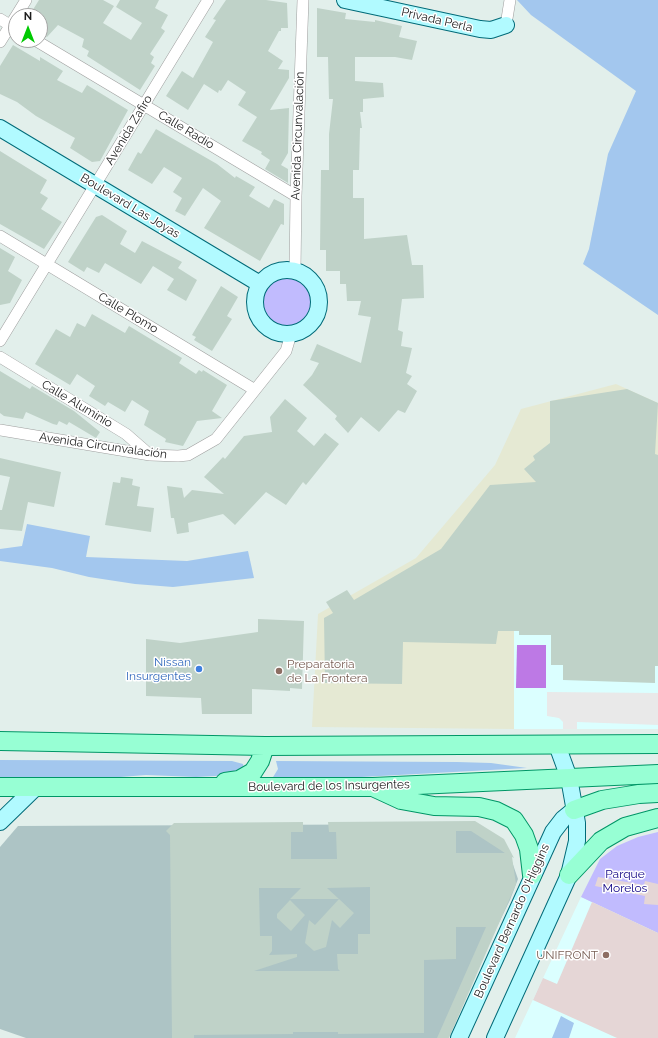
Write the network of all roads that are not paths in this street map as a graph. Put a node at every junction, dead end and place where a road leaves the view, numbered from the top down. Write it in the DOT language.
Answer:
graph roads {
  1 [pos="208,0"];
  2 [pos="303,0"];
  3 [pos="345,0"];
  4 [pos="510,0"];
  5 [pos="506,25"];
  6 [pos="8,33"];
  7 [pos="0,42"];
  8 [pos="48,48"];
  9 [pos="144,105"];
  10 [pos="0,128"];
  11 [pos="95,185"];
  12 [pos="296,196"];
  13 [pos="0,236"];
  14 [pos="47,264"];
  15 [pos="296,271"];
  16 [pos="260,284"];
  17 [pos="291,334"];
  18 [pos="0,341"];
  19 [pos="0,357"];
  20 [pos="255,390"];
  21 [pos="0,430"];
  22 [pos="150,455"];
  23 [pos="0,741"];
  24 [pos="658,744"];
  25 [pos="557,745"];
  26 [pos="265,746"];
  27 [pos="658,774"];
  28 [pos="569,778"];
  29 [pos="0,786"];
  30 [pos="36,787"];
  31 [pos="176,787"];
  32 [pos="373,787"];
  33 [pos="658,793"];
  34 [pos="574,810"];
  35 [pos="658,818"];
  36 [pos="0,822"];
  37 [pos="532,875"];
  38 [pos="569,875"];
  39 [pos="459,1038"];
  40 [pos="495,1038"];
  1 -- 9 [label="street, Avenida Zafiro"];
  2 -- 12 [label="street, Avenida Circunvalación"];
  3 -- 5 [label="street, Privada Perla"];
  4 -- 5 [label="street"];
  6 -- 7 [label="street"];
  8 -- 9 [label="street, Calle Radio"];
  9 -- 11 [label="street, Avenida Zafiro"];
  9 -- 12 [label="street, Calle Radio"];
  10 -- 11 [label="street, Boulevard Las Joyas"];
  11 -- 14 [label="street, Avenida Zafiro"];
  11 -- 16 [label="street, Boulevard Las Joyas"];
  12 -- 15 [label="street, Avenida Circunvalación"];
  13 -- 14 [label="street, Calle Plomo"];
  14 -- 18 [label="street, Avenida Zafiro"];
  14 -- 20 [label="street, Calle Plomo"];
  15 -- 16 [label="street"];
  15 -- 17 [label="street"];
  16 -- 17 [label="street"];
  17 -- 20 [label="street, Avenida Circunvalación"];
  19 -- 22 [label="street, Calle Aluminio"];
  20 -- 22 [label="street, Avenida Circunvalación"];
  21 -- 22 [label="street, Avenida Circunvalación"];
  23 -- 26 [label="main road"];
  24 -- 25 [label="main road"];
  25 -- 26 [label="main road"];
  25 -- 28 [label="street"];
  26 -- 31 [label="main road"];
  27 -- 28 [label="main road, Boulevard de los Insurgentes"];
  28 -- 32 [label="main road, Boulevard de los Insurgentes"];
  28 -- 34 [label="street"];
  29 -- 30 [label="main road, Boulevard de los Insurgentes"];
  30 -- 31 [label="main road, Boulevard de los Insurgentes"];
  30 -- 36 [label="street"];
  31 -- 32 [label="main road, Boulevard de los Insurgentes"];
  32 -- 37 [label="main road"];
  33 -- 34 [label="main road"];
  34 -- 37 [label="street, Boulevard Bernardo O'Higgins"];
  34 -- 38 [label="street"];
  35 -- 38 [label="main road"];
  37 -- 39 [label="street, Boulevard Bernardo O'Higgins"];
  38 -- 40 [label="street"];
}
